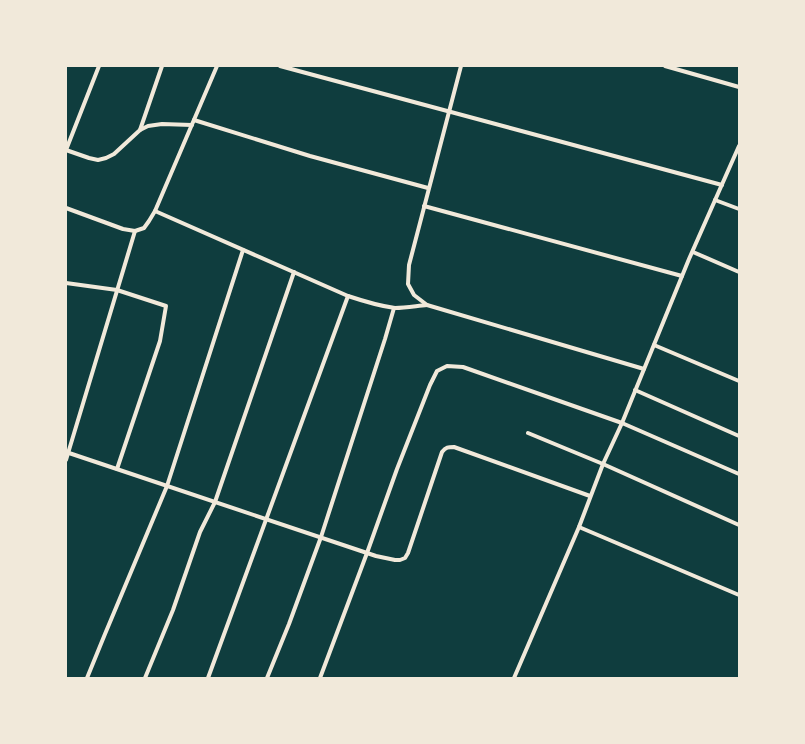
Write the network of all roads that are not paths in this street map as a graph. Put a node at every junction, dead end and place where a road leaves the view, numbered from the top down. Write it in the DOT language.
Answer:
graph roads {
  1 [pos="99,66"];
  2 [pos="162,66"];
  3 [pos="217,66"];
  4 [pos="280,66"];
  5 [pos="461,66"];
  6 [pos="665,66"];
  7 [pos="739,87"];
  8 [pos="448,112"];
  9 [pos="194,120"];
  10 [pos="192,125"];
  11 [pos="140,130"];
  12 [pos="739,146"];
  13 [pos="66,150"];
  14 [pos="722,185"];
  15 [pos="428,188"];
  16 [pos="716,200"];
  17 [pos="424,206"];
  18 [pos="66,208"];
  19 [pos="739,209"];
  20 [pos="155,211"];
  21 [pos="135,232"];
  22 [pos="243,250"];
  23 [pos="692,252"];
  24 [pos="294,272"];
  25 [pos="739,272"];
  26 [pos="682,276"];
  27 [pos="66,283"];
  28 [pos="117,290"];
  29 [pos="348,296"];
  30 [pos="427,305"];
  31 [pos="394,308"];
  32 [pos="654,345"];
  33 [pos="644,369"];
  34 [pos="739,381"];
  35 [pos="635,390"];
  36 [pos="622,423"];
  37 [pos="528,433"];
  38 [pos="739,436"];
  39 [pos="67,453"];
  40 [pos="66,460"];
  41 [pos="603,464"];
  42 [pos="117,469"];
  43 [pos="739,474"];
  44 [pos="167,486"];
  45 [pos="590,496"];
  46 [pos="215,502"];
  47 [pos="267,519"];
  48 [pos="739,525"];
  49 [pos="578,526"];
  50 [pos="321,537"];
  51 [pos="368,553"];
  52 [pos="739,595"];
  53 [pos="514,677"];
  54 [pos="87,678"];
  55 [pos="145,678"];
  56 [pos="208,678"];
  57 [pos="267,678"];
  58 [pos="320,678"];
  59 [pos="520,678"];
  1 -- 13 [label="street"];
  2 -- 11 [label="street"];
  3 -- 9 [label="street"];
  4 -- 8 [label="street"];
  5 -- 8 [label="street"];
  6 -- 7 [label="street"];
  8 -- 14 [label="street"];
  8 -- 15 [label="street"];
  9 -- 10 [label="street"];
  9 -- 15 [label="street"];
  10 -- 11 [label="street"];
  10 -- 20 [label="street"];
  11 -- 13 [label="street"];
  12 -- 14 [label="street"];
  14 -- 16 [label="street"];
  15 -- 17 [label="street"];
  16 -- 19 [label="street"];
  16 -- 23 [label="street"];
  17 -- 26 [label="street"];
  17 -- 30 [label="street"];
  18 -- 21 [label="street"];
  20 -- 21 [label="street"];
  20 -- 22 [label="street"];
  21 -- 28 [label="street"];
  22 -- 24 [label="street"];
  22 -- 44 [label="street"];
  23 -- 25 [label="street"];
  23 -- 26 [label="street"];
  24 -- 29 [label="street"];
  24 -- 46 [label="street"];
  26 -- 32 [label="street"];
  27 -- 28 [label="street"];
  28 -- 39 [label="street"];
  28 -- 42 [label="street"];
  29 -- 31 [label="street"];
  29 -- 47 [label="street"];
  30 -- 31 [label="street"];
  30 -- 33 [label="street"];
  31 -- 50 [label="street"];
  32 -- 33 [label="street"];
  32 -- 34 [label="street"];
  33 -- 35 [label="street"];
  35 -- 36 [label="street"];
  35 -- 38 [label="street"];
  36 -- 41 [label="street"];
  36 -- 43 [label="street"];
  36 -- 51 [label="street"];
  37 -- 41 [label="street"];
  39 -- 40 [label="street"];
  39 -- 42 [label="street"];
  41 -- 45 [label="street"];
  41 -- 48 [label="street"];
  42 -- 44 [label="street"];
  44 -- 46 [label="street"];
  44 -- 54 [label="street"];
  45 -- 49 [label="street"];
  45 -- 51 [label="street"];
  46 -- 47 [label="street"];
  46 -- 55 [label="street"];
  47 -- 50 [label="street"];
  47 -- 56 [label="street"];
  49 -- 52 [label="street"];
  49 -- 53 [label="street"];
  50 -- 51 [label="street"];
  50 -- 57 [label="street"];
  51 -- 58 [label="street"];
  53 -- 59 [label="street"];
}
